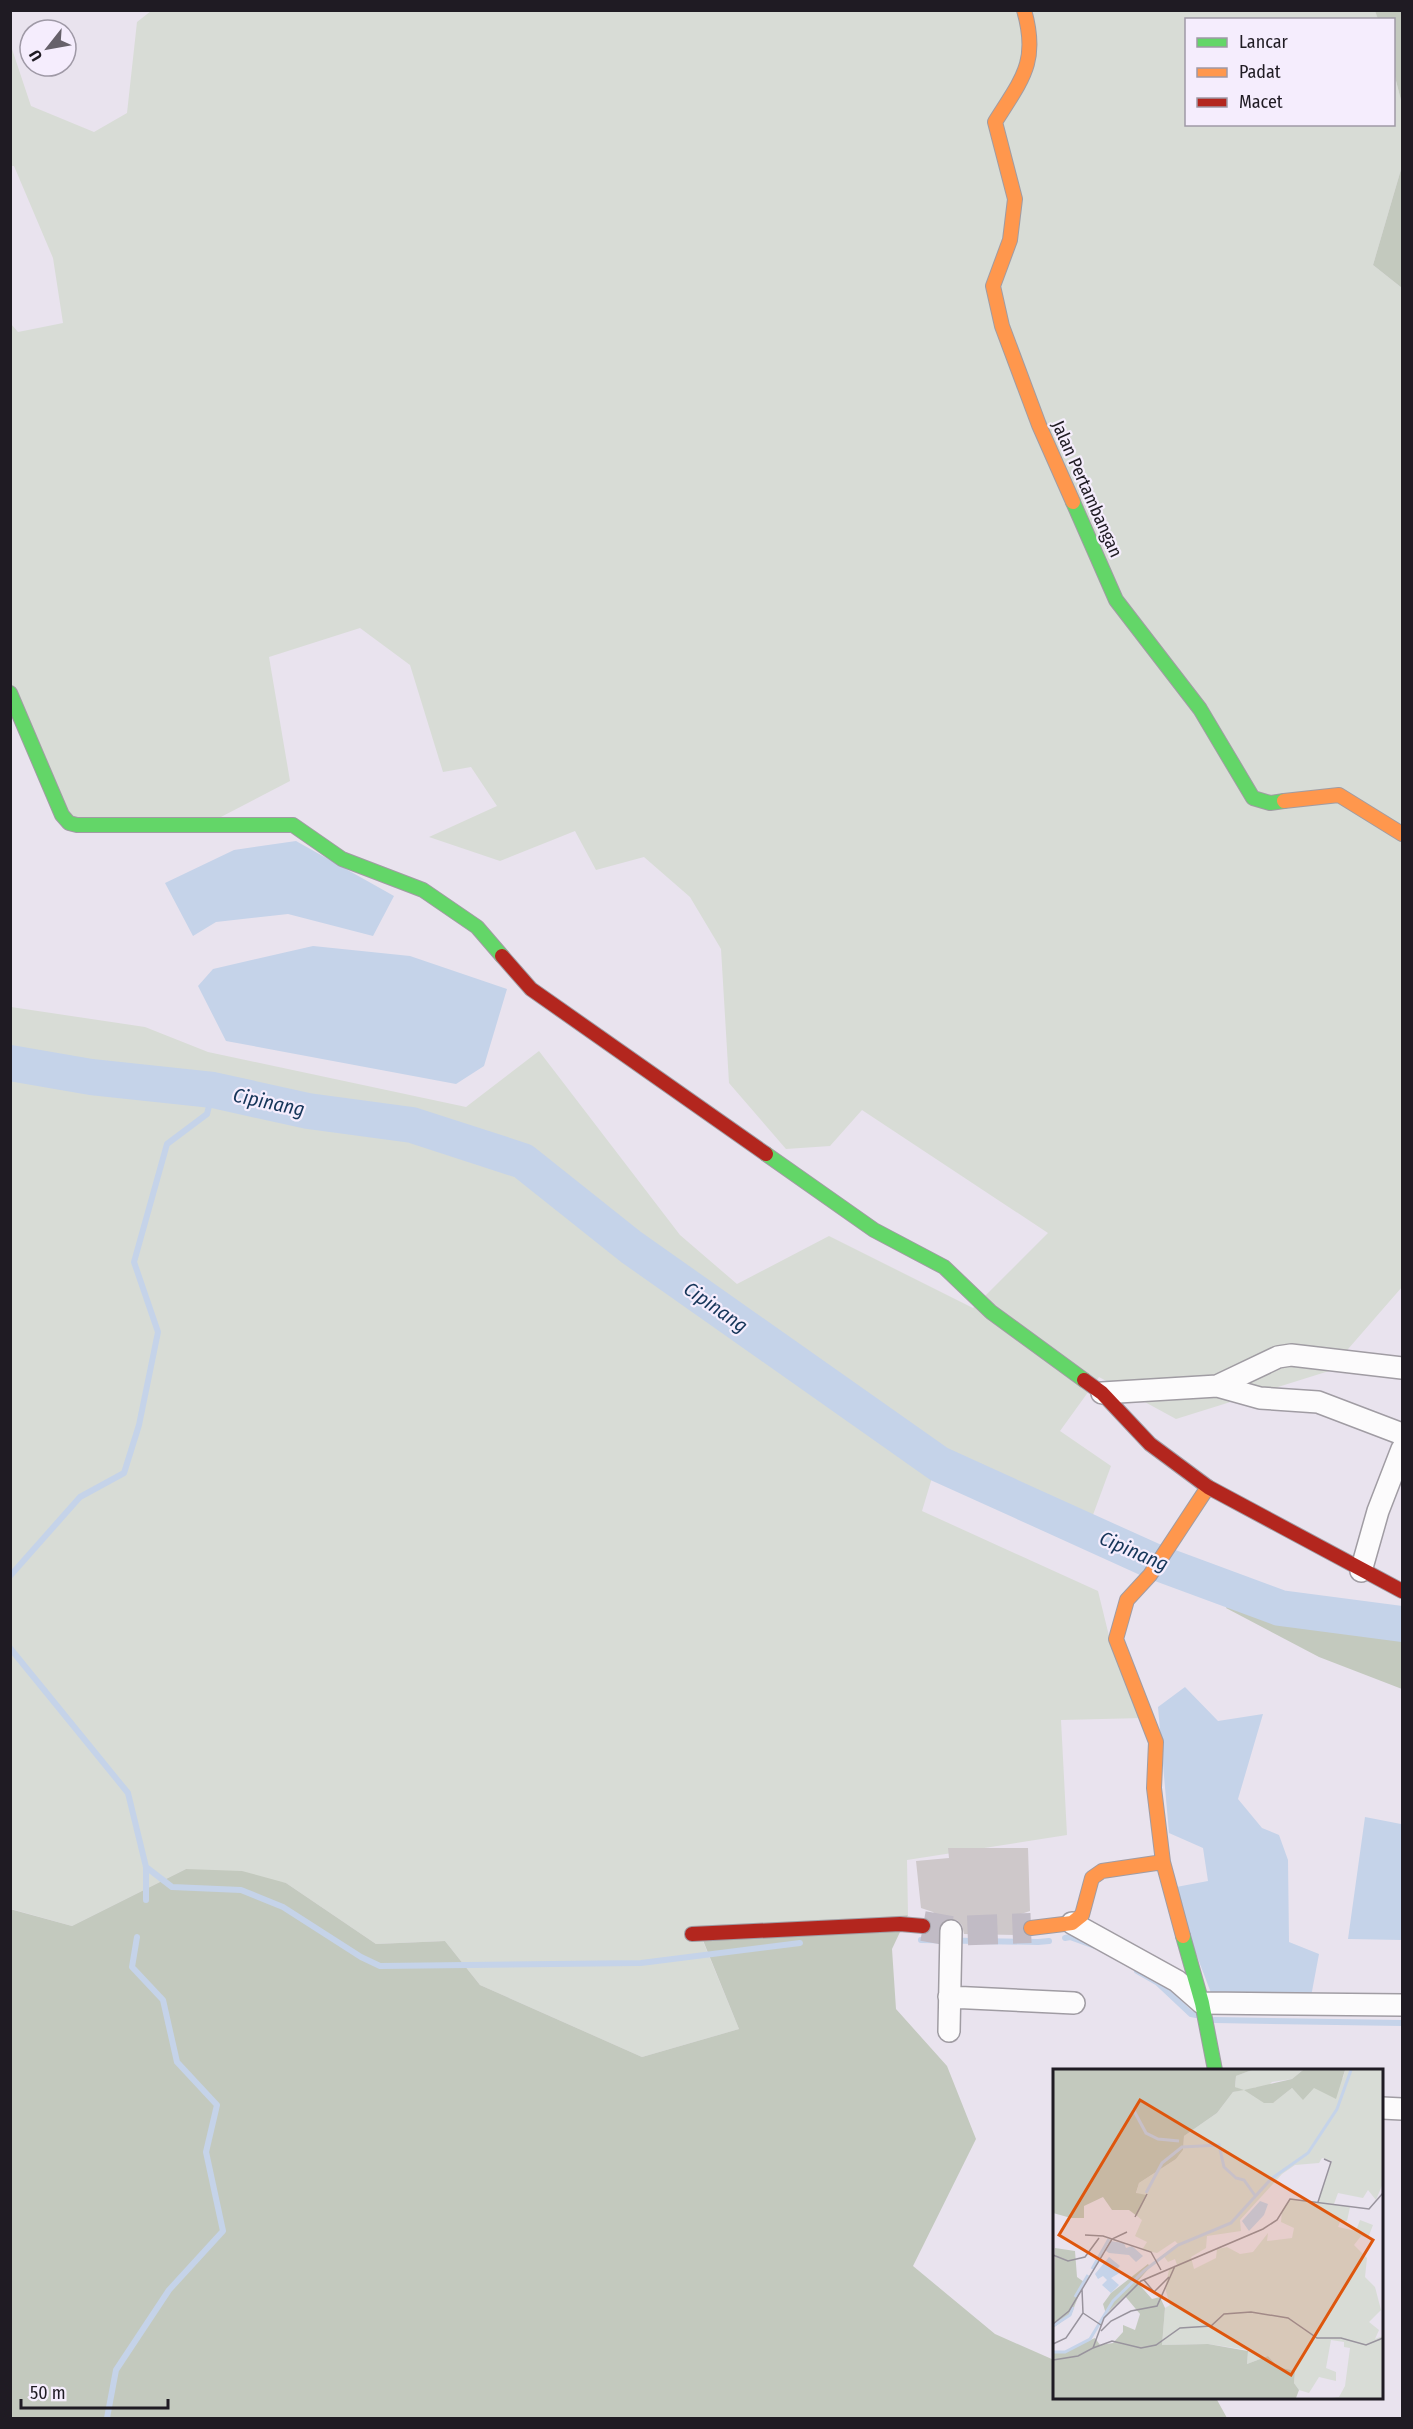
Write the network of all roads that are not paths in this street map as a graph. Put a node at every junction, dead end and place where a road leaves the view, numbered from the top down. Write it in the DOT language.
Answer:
graph roads {
  1 [pos="1024,10"];
  2 [pos="10,693"];
  3 [pos="1402,834"];
  4 [pos="1402,1368"];
  5 [pos="1218,1386"];
  6 [pos="1102,1393"];
  7 [pos="1402,1434"];
  8 [pos="1402,1449"];
  9 [pos="1208,1487"];
  10 [pos="1361,1571"];
  11 [pos="1402,1591"];
  12 [pos="1163,1862"];
  13 [pos="1072,1923"];
  14 [pos="922,1926"];
  15 [pos="1031,1928"];
  16 [pos="692,1934"];
  17 [pos="951,1940"];
  18 [pos="949,1997"];
  19 [pos="1074,2003"];
  20 [pos="1402,2005"];
  21 [pos="1203,2015"];
  22 [pos="949,2031"];
  23 [pos="1215,2069"];
  24 [pos="1383,2108"];
  25 [pos="1402,2109"];
  1 -- 3 [label="street, Jalan Pertambangan"];
  2 -- 6 [label="street"];
  4 -- 5 [label="street"];
  5 -- 6 [label="street"];
  5 -- 7 [label="street"];
  6 -- 9 [label="street"];
  8 -- 10 [label="street"];
  9 -- 10 [label="street"];
  9 -- 12 [label="street"];
  10 -- 11 [label="street"];
  12 -- 13 [label="street"];
  12 -- 21 [label="street"];
  13 -- 15 [label="street"];
  13 -- 21 [label="street"];
  14 -- 16 [label="street"];
  17 -- 18 [label="street"];
  18 -- 19 [label="street"];
  18 -- 22 [label="street"];
  20 -- 21 [label="street"];
  21 -- 23 [label="street"];
  24 -- 25 [label="street"];
}
